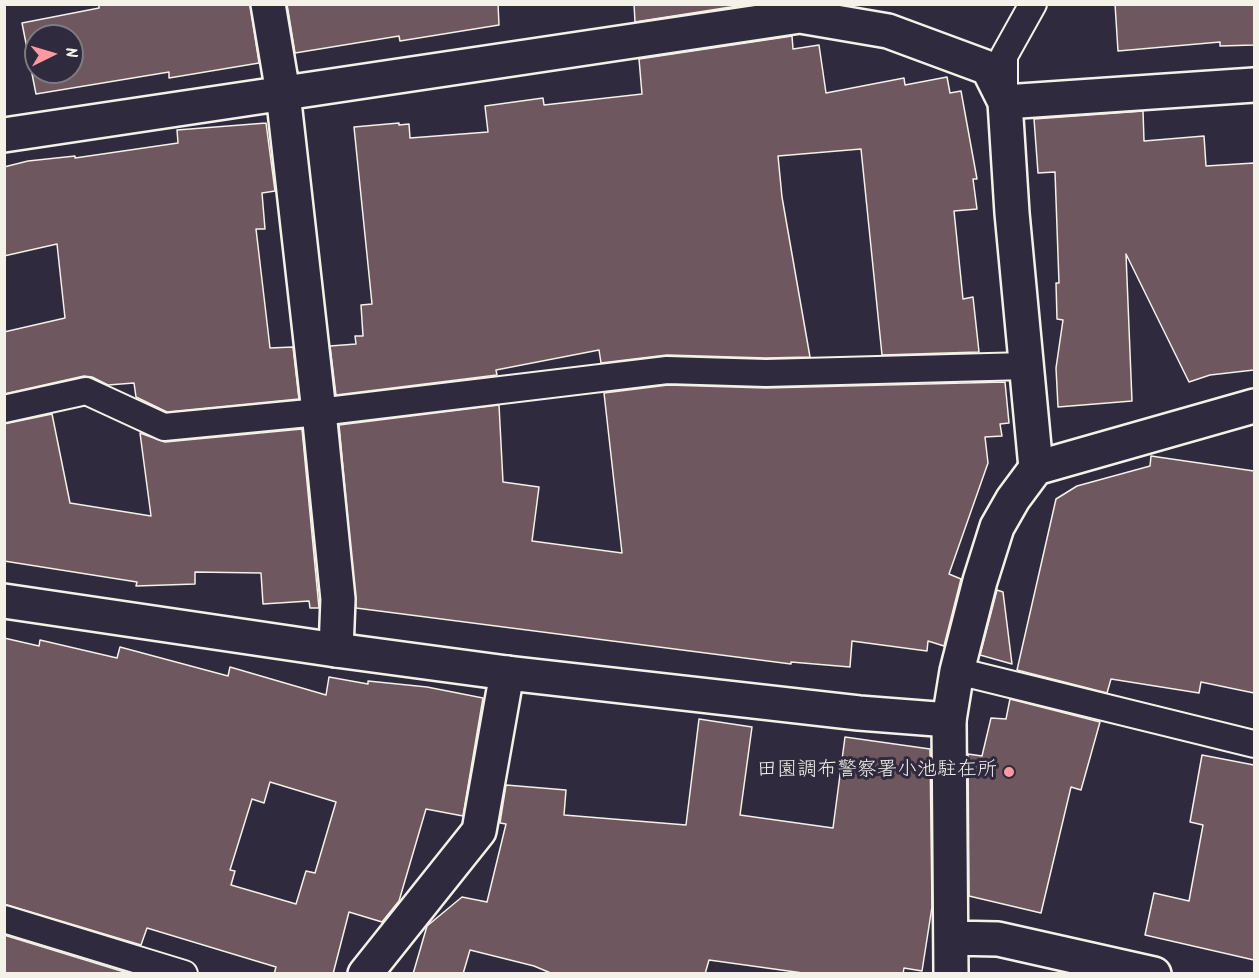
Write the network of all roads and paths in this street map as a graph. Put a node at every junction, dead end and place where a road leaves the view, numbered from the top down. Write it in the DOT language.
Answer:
graph roads {
  1 [pos="268,4"];
  2 [pos="1033,4"];
  3 [pos="795,10"];
  4 [pos="1254,85"];
  5 [pos="283,93"];
  6 [pos="1005,102"];
  7 [pos="4,135"];
  8 [pos="1026,366"];
  9 [pos="1254,406"];
  10 [pos="4,409"];
  11 [pos="319,412"];
  12 [pos="1036,468"];
  13 [pos="4,601"];
  14 [pos="336,650"];
  15 [pos="957,671"];
  16 [pos="507,673"];
  17 [pos="949,720"];
  18 [pos="1254,744"];
  19 [pos="4,919"];
  20 [pos="951,938"];
  21 [pos="184,974"];
  22 [pos="365,974"];
  23 [pos="951,974"];
  24 [pos="1154,974"];
  1 -- 5 [label="street"];
  2 -- 6 [label="lane"];
  3 -- 5 [label="street"];
  3 -- 6 [label="street"];
  4 -- 6 [label="street"];
  5 -- 7 [label="street"];
  5 -- 11 [label="street"];
  6 -- 8 [label="street"];
  8 -- 11 [label="lane"];
  8 -- 12 [label="street"];
  9 -- 12 [label="street"];
  10 -- 11 [label="lane"];
  11 -- 14 [label="street"];
  12 -- 15 [label="street"];
  13 -- 14 [label="street"];
  14 -- 16 [label="street"];
  15 -- 17 [label="street"];
  15 -- 18 [label="lane"];
  16 -- 17 [label="street"];
  16 -- 22 [label="street"];
  17 -- 20 [label="street"];
  19 -- 21 [label="lane"];
  20 -- 23 [label="street"];
  20 -- 24 [label="street"];
}
